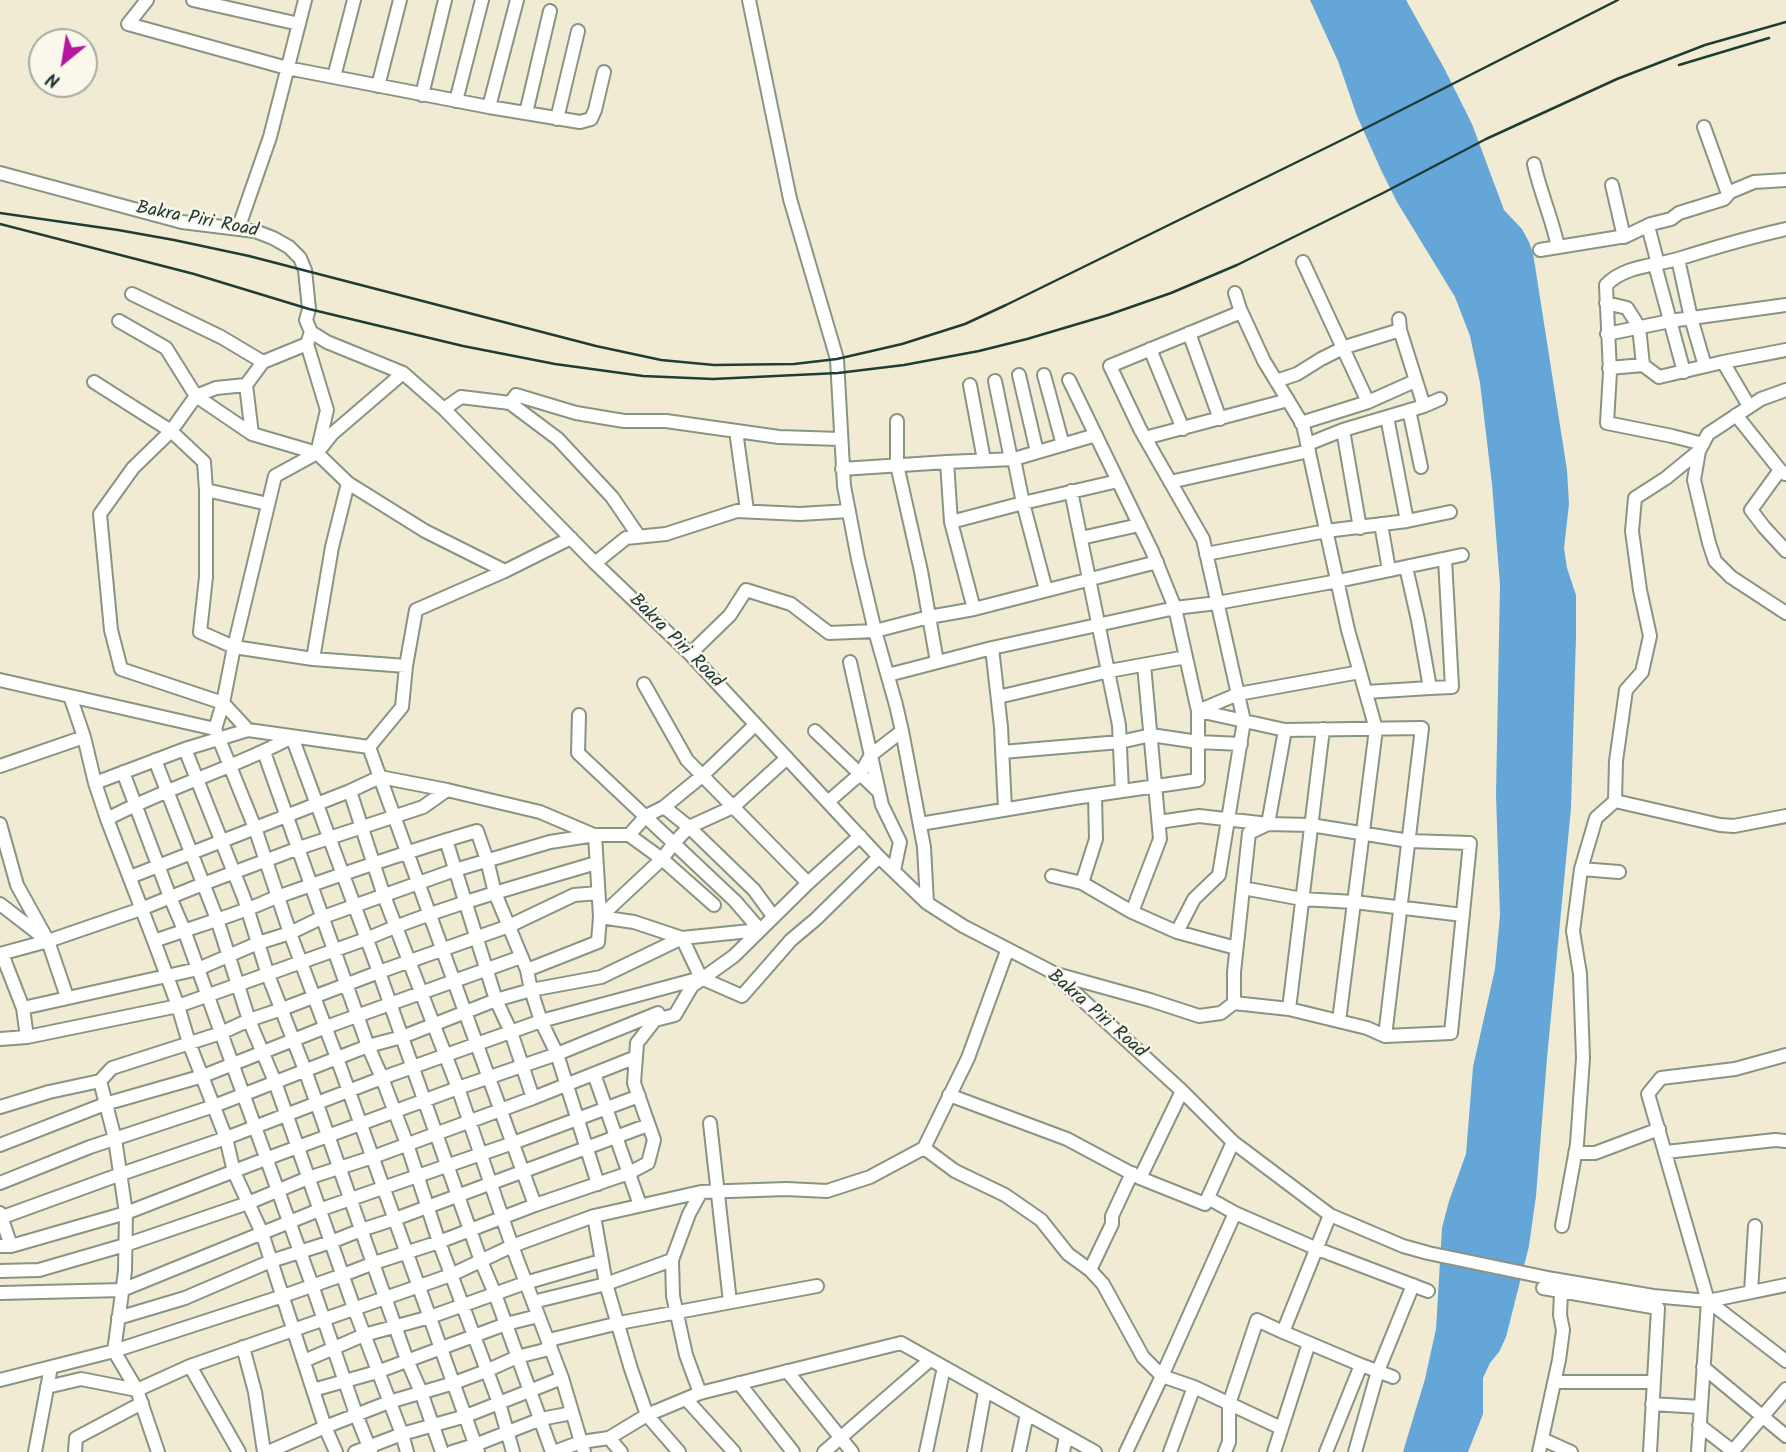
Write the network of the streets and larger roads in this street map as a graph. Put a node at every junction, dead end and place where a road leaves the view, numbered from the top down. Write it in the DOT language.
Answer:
graph roads {
  1 [pos="147,0"];
  2 [pos="193,0"];
  3 [pos="305,0"];
  4 [pos="354,0"];
  5 [pos="400,0"];
  6 [pos="446,0"];
  7 [pos="482,0"];
  8 [pos="517,0"];
  9 [pos="749,0"];
  10 [pos="550,11"];
  11 [pos="299,24"];
  12 [pos="578,32"];
  13 [pos="287,68"];
  14 [pos="604,72"];
  15 [pos="334,77"];
  16 [pos="378,86"];
  17 [pos="422,95"];
  18 [pos="456,101"];
  19 [pos="489,107"];
  20 [pos="526,113"];
  21 [pos="557,119"];
  22 [pos="1704,127"];
  23 [pos="1534,164"];
  24 [pos="0,173"];
  25 [pos="1786,180"];
  26 [pos="1612,185"];
  27 [pos="1728,194"];
  28 [pos="1648,226"];
  29 [pos="238,229"];
  30 [pos="1786,229"];
  31 [pos="1624,237"];
  32 [pos="1558,247"];
  33 [pos="1540,250"];
  34 [pos="1678,259"];
  35 [pos="1303,262"];
  36 [pos="1656,264"];
  37 [pos="1235,293"];
  38 [pos="132,294"];
  39 [pos="1606,303"];
  40 [pos="1786,305"];
  41 [pos="1241,312"];
  42 [pos="1692,318"];
  43 [pos="120,321"];
  44 [pos="1670,321"];
  45 [pos="1639,327"];
  46 [pos="1189,333"];
  47 [pos="1607,334"];
  48 [pos="309,338"];
  49 [pos="1343,348"];
  50 [pos="1150,349"];
  51 [pos="1786,350"];
  52 [pos="263,362"];
  53 [pos="1723,362"];
  54 [pos="1643,365"];
  55 [pos="1705,366"];
  56 [pos="1609,368"];
  57 [pos="1684,372"];
  58 [pos="402,373"];
  59 [pos="1019,375"];
  60 [pos="1044,375"];
  61 [pos="1069,380"];
  62 [pos="995,381"];
  63 [pos="1276,381"];
  64 [pos="1415,381"];
  65 [pos="94,382"];
  66 [pos="246,385"];
  67 [pos="970,385"];
  68 [pos="1786,390"];
  69 [pos="196,396"];
  70 [pos="1440,399"];
  71 [pos="1288,400"];
  72 [pos="1368,402"];
  73 [pos="510,403"];
  74 [pos="1424,406"];
  75 [pos="1749,407"];
  76 [pos="444,409"];
  77 [pos="1409,410"];
  78 [pos="1736,415"];
  79 [pos="1387,417"];
  80 [pos="1220,419"];
  81 [pos="897,421"];
  82 [pos="1301,423"];
  83 [pos="1183,429"];
  84 [pos="1343,430"];
  85 [pos="171,431"];
  86 [pos="736,431"];
  87 [pos="252,434"];
  88 [pos="1096,435"];
  89 [pos="1145,438"];
  90 [pos="840,439"];
  91 [pos="1063,445"];
  92 [pos="1309,447"];
  93 [pos="1701,448"];
  94 [pos="1037,452"];
  95 [pos="317,453"];
  96 [pos="1013,459"];
  97 [pos="984,460"];
  98 [pos="947,462"];
  99 [pos="897,465"];
  100 [pos="1421,467"];
  101 [pos="842,469"];
  102 [pos="1783,472"];
  103 [pos="1118,481"];
  104 [pos="1170,482"];
  105 [pos="348,483"];
  106 [pos="206,490"];
  107 [pos="1071,491"];
  108 [pos="1023,503"];
  109 [pos="268,504"];
  110 [pos="747,510"];
  111 [pos="849,512"];
  112 [pos="1450,512"];
  113 [pos="1407,521"];
  114 [pos="951,522"];
  115 [pos="1139,524"];
  116 [pos="1381,524"];
  117 [pos="1360,528"];
  118 [pos="1326,531"];
  119 [pos="638,535"];
  120 [pos="571,538"];
  121 [pos="1081,538"];
  122 [pos="1786,551"];
  123 [pos="1206,554"];
  124 [pos="1462,555"];
  125 [pos="1445,559"];
  126 [pos="1157,562"];
  127 [pos="595,563"];
  128 [pos="1406,567"];
  129 [pos="1389,570"];
  130 [pos="505,571"];
  131 [pos="1089,579"];
  132 [pos="1338,581"];
  133 [pos="1046,590"];
  134 [pos="1217,603"];
  135 [pos="1175,608"];
  136 [pos="974,609"];
  137 [pos="1786,613"];
  138 [pos="929,617"];
  139 [pos="1099,625"];
  140 [pos="875,631"];
  141 [pos="234,647"];
  142 [pos="992,648"];
  143 [pos="690,653"];
  144 [pos="1186,657"];
  145 [pos="313,659"];
  146 [pos="850,662"];
  147 [pos="937,662"];
  148 [pos="1144,665"];
  149 [pos="406,666"];
  150 [pos="1109,671"];
  151 [pos="1360,672"];
  152 [pos="888,675"];
  153 [pos="0,680"];
  154 [pos="645,684"];
  155 [pos="1430,688"];
  156 [pos="1366,692"];
  157 [pos="1238,694"];
  158 [pos="70,696"];
  159 [pos="998,697"];
  160 [pos="223,703"];
  161 [pos="1198,711"];
  162 [pos="579,715"];
  163 [pos="1244,721"];
  164 [pos="755,725"];
  165 [pos="1323,729"];
  166 [pos="1376,729"];
  167 [pos="248,730"];
  168 [pos="1286,730"];
  169 [pos="815,731"];
  170 [pos="902,731"];
  171 [pos="216,734"];
  172 [pos="1151,734"];
  173 [pos="84,737"];
  174 [pos="292,737"];
  175 [pos="1120,742"];
  176 [pos="1198,742"];
  177 [pos="1241,744"];
  178 [pos="369,747"];
  179 [pos="185,750"];
  180 [pos="264,752"];
  181 [pos="1002,752"];
  182 [pos="871,755"];
  183 [pos="786,758"];
  184 [pos="155,760"];
  185 [pos="0,766"];
  186 [pos="230,766"];
  187 [pos="123,772"];
  188 [pos="860,774"];
  189 [pos="702,776"];
  190 [pos="380,777"];
  191 [pos="198,779"];
  192 [pos="95,783"];
  193 [pos="1156,786"];
  194 [pos="167,790"];
  195 [pos="447,790"];
  196 [pos="351,791"];
  197 [pos="1122,791"];
  198 [pos="880,793"];
  199 [pos="1095,795"];
  200 [pos="1615,801"];
  201 [pos="829,802"];
  202 [pos="318,804"];
  203 [pos="135,805"];
  204 [pos="664,807"];
  205 [pos="733,807"];
  206 [pos="1004,809"];
  207 [pos="286,815"];
  208 [pos="395,816"];
  209 [pos="646,816"];
  210 [pos="1786,816"];
  211 [pos="1228,818"];
  212 [pos="107,819"];
  213 [pos="1159,822"];
  214 [pos="0,824"];
  215 [pos="920,824"];
  216 [pos="1268,824"];
  217 [pos="1311,825"];
  218 [pos="361,827"];
  219 [pos="255,828"];
  220 [pos="688,828"];
  221 [pos="1363,834"];
  222 [pos="594,835"];
  223 [pos="629,835"];
  224 [pos="860,836"];
  225 [pos="329,838"];
  226 [pos="446,840"];
  227 [pos="1409,841"];
  228 [pos="221,842"];
  229 [pos="674,843"];
  230 [pos="299,848"];
  231 [pos="3,849"];
  232 [pos="406,852"];
  233 [pos="191,853"];
  234 [pos="879,857"];
  235 [pos="662,859"];
  236 [pos="487,860"];
  237 [pos="266,861"];
  238 [pos="596,863"];
  239 [pos="373,865"];
  240 [pos="159,866"];
  241 [pos="1581,869"];
  242 [pos="455,870"];
  243 [pos="894,870"];
  244 [pos="1619,872"];
  245 [pos="233,874"];
  246 [pos="341,874"];
  247 [pos="1052,876"];
  248 [pos="130,877"];
  249 [pos="417,883"];
  250 [pos="808,883"];
  251 [pos="1082,883"];
  252 [pos="203,884"];
  253 [pos="312,886"];
  254 [pos="1243,888"];
  255 [pos="495,893"];
  256 [pos="598,893"];
  257 [pos="278,896"];
  258 [pos="384,896"];
  259 [pos="170,898"];
  260 [pos="1302,899"];
  261 [pos="1354,902"];
  262 [pos="466,903"];
  263 [pos="927,903"];
  264 [pos="0,904"];
  265 [pos="714,905"];
  266 [pos="353,906"];
  267 [pos="1401,908"];
  268 [pos="141,909"];
  269 [pos="247,910"];
  270 [pos="1132,912"];
  271 [pos="429,915"];
  272 [pos="1463,915"];
  273 [pos="773,916"];
  274 [pos="600,917"];
  275 [pos="323,918"];
  276 [pos="217,919"];
  277 [pos="396,926"];
  278 [pos="509,926"];
  279 [pos="184,930"];
  280 [pos="760,930"];
  281 [pos="1177,932"];
  282 [pos="290,933"];
  283 [pos="477,936"];
  284 [pos="682,938"];
  285 [pos="366,939"];
  286 [pos="48,941"];
  287 [pos="155,941"];
  288 [pos="258,943"];
  289 [pos="1236,948"];
  290 [pos="335,950"];
  291 [pos="442,950"];
  292 [pos="1007,951"];
  293 [pos="1,954"];
  294 [pos="228,957"];
  295 [pos="521,957"];
  296 [pos="409,961"];
  297 [pos="302,962"];
  298 [pos="198,969"];
  299 [pos="487,970"];
  300 [pos="527,970"];
  301 [pos="379,972"];
  302 [pos="1052,972"];
  303 [pos="268,975"];
  304 [pos="167,976"];
  305 [pos="701,978"];
  306 [pos="454,983"];
  307 [pos="346,984"];
  308 [pos="238,986"];
  309 [pos="531,990"];
  310 [pos="420,993"];
  311 [pos="208,996"];
  312 [pos="66,997"];
  313 [pos="313,997"];
  314 [pos="496,1000"];
  315 [pos="682,1003"];
  316 [pos="1234,1003"];
  317 [pos="389,1004"];
  318 [pos="178,1006"];
  319 [pos="23,1008"];
  320 [pos="282,1009"];
  321 [pos="1289,1009"];
  322 [pos="466,1011"];
  323 [pos="359,1017"];
  324 [pos="249,1020"];
  325 [pos="541,1021"];
  326 [pos="1339,1021"];
  327 [pos="433,1025"];
  328 [pos="326,1027"];
  329 [pos="511,1032"];
  330 [pos="221,1033"];
  331 [pos="1385,1036"];
  332 [pos="27,1037"];
  333 [pos="402,1037"];
  334 [pos="0,1039"];
  335 [pos="294,1041"];
  336 [pos="189,1043"];
  337 [pos="476,1044"];
  338 [pos="368,1046"];
  339 [pos="263,1051"];
  340 [pos="556,1054"];
  341 [pos="444,1055"];
  342 [pos="1786,1055"];
  343 [pos="636,1057"];
  344 [pos="337,1058"];
  345 [pos="231,1064"];
  346 [pos="521,1066"];
  347 [pos="413,1068"];
  348 [pos="305,1070"];
  349 [pos="594,1074"];
  350 [pos="203,1076"];
  351 [pos="490,1077"];
  352 [pos="382,1078"];
  353 [pos="100,1082"];
  354 [pos="275,1082"];
  355 [pos="566,1086"];
  356 [pos="458,1088"];
  357 [pos="1182,1091"];
  358 [pos="349,1092"];
  359 [pos="243,1095"];
  360 [pos="949,1095"];
  361 [pos="639,1096"];
  362 [pos="533,1098"];
  363 [pos="424,1101"];
  364 [pos="316,1102"];
  365 [pos="105,1104"];
  366 [pos="214,1106"];
  367 [pos="0,1107"];
  368 [pos="606,1107"];
  369 [pos="501,1110"];
  370 [pos="394,1112"];
  371 [pos="286,1114"];
  372 [pos="576,1119"];
  373 [pos="469,1121"];
  374 [pos="710,1123"];
  375 [pos="360,1125"];
  376 [pos="648,1125"];
  377 [pos="256,1126"];
  378 [pos="1659,1129"];
  379 [pos="436,1133"];
  380 [pos="616,1136"];
  381 [pos="329,1137"];
  382 [pos="226,1138"];
  383 [pos="115,1139"];
  384 [pos="1233,1142"];
  385 [pos="1786,1142"];
  386 [pos="513,1143"];
  387 [pos="407,1144"];
  388 [pos="0,1145"];
  389 [pos="299,1147"];
  390 [pos="924,1148"];
  391 [pos="586,1149"];
  392 [pos="1666,1152"];
  393 [pos="480,1153"];
  394 [pos="1576,1153"];
  395 [pos="373,1157"];
  396 [pos="268,1158"];
  397 [pos="447,1165"];
  398 [pos="339,1168"];
  399 [pos="523,1171"];
  400 [pos="234,1172"];
  401 [pos="629,1172"];
  402 [pos="121,1174"];
  403 [pos="1136,1175"];
  404 [pos="417,1176"];
  405 [pos="308,1178"];
  406 [pos="0,1183"];
  407 [pos="491,1183"];
  408 [pos="598,1184"];
  409 [pos="384,1188"];
  410 [pos="278,1190"];
  411 [pos="701,1192"];
  412 [pos="718,1192"];
  413 [pos="458,1195"];
  414 [pos="1208,1198"];
  415 [pos="350,1199"];
  416 [pos="248,1203"];
  417 [pos="535,1205"];
  418 [pos="640,1205"];
  419 [pos="427,1206"];
  420 [pos="319,1210"];
  421 [pos="126,1213"];
  422 [pos="1235,1213"];
  423 [pos="1330,1215"];
  424 [pos="1,1216"];
  425 [pos="594,1216"];
  426 [pos="502,1218"];
  427 [pos="395,1219"];
  428 [pos="289,1222"];
  429 [pos="1562,1226"];
  430 [pos="1755,1226"];
  431 [pos="361,1230"];
  432 [pos="471,1230"];
  433 [pos="262,1233"];
  434 [pos="331,1242"];
  435 [pos="439,1242"];
  436 [pos="125,1245"];
  437 [pos="6,1246"];
  438 [pos="512,1246"];
  439 [pos="1315,1248"];
  440 [pos="300,1252"];
  441 [pos="406,1252"];
  442 [pos="672,1260"];
  443 [pos="271,1261"];
  444 [pos="481,1261"];
  445 [pos="601,1261"];
  446 [pos="374,1263"];
  447 [pos="1090,1270"];
  448 [pos="0,1271"];
  449 [pos="343,1275"];
  450 [pos="451,1275"];
  451 [pos="525,1283"];
  452 [pos="606,1284"];
  453 [pos="1786,1284"];
  454 [pos="313,1285"];
  455 [pos="1413,1285"];
  456 [pos="817,1286"];
  457 [pos="418,1287"];
  458 [pos="1543,1289"];
  459 [pos="122,1290"];
  460 [pos="1428,1291"];
  461 [pos="1561,1292"];
  462 [pos="1751,1292"];
  463 [pos="0,1293"];
  464 [pos="495,1294"];
  465 [pos="283,1296"];
  466 [pos="385,1297"];
  467 [pos="1708,1301"];
  468 [pos="533,1302"];
  469 [pos="730,1302"];
  470 [pos="463,1304"];
  471 [pos="354,1308"];
  472 [pos="677,1312"];
  473 [pos="538,1316"];
  474 [pos="430,1317"];
  475 [pos="118,1318"];
  476 [pos="324,1319"];
  477 [pos="619,1323"];
  478 [pos="506,1324"];
  479 [pos="396,1326"];
  480 [pos="293,1329"];
  481 [pos="1283,1332"];
  482 [pos="364,1335"];
  483 [pos="473,1336"];
  484 [pos="1309,1343"];
  485 [pos="549,1344"];
  486 [pos="243,1347"];
  487 [pos="334,1348"];
  488 [pos="440,1349"];
  489 [pos="114,1351"];
  490 [pos="517,1357"];
  491 [pos="407,1360"];
  492 [pos="930,1360"];
  493 [pos="304,1361"];
  494 [pos="1786,1361"];
  495 [pos="1361,1365"];
  496 [pos="190,1366"];
  497 [pos="51,1367"];
  498 [pos="944,1367"];
  499 [pos="1703,1367"];
  500 [pos="486,1371"];
  501 [pos="787,1371"];
  502 [pos="1378,1371"];
  503 [pos="377,1372"];
  504 [pos="1162,1376"];
  505 [pos="1394,1377"];
  506 [pos="562,1378"];
  507 [pos="0,1380"];
  508 [pos="344,1381"];
  509 [pos="1653,1381"];
  510 [pos="1555,1382"];
  511 [pos="454,1383"];
  512 [pos="739,1383"];
  513 [pos="47,1387"];
  514 [pos="1194,1387"];
  515 [pos="1786,1389"];
  516 [pos="313,1390"];
  517 [pos="529,1391"];
  518 [pos="985,1391"];
  519 [pos="421,1392"];
  520 [pos="700,1393"];
  521 [pos="139,1397"];
  522 [pos="687,1399"];
  523 [pos="389,1402"];
  524 [pos="499,1403"];
  525 [pos="1229,1404"];
  526 [pos="1652,1404"];
  527 [pos="1700,1407"];
  528 [pos="572,1413"];
  529 [pos="356,1414"];
  530 [pos="1027,1414"];
  531 [pos="647,1415"];
  532 [pos="466,1416"];
  533 [pos="1762,1416"];
  534 [pos="541,1419"];
  535 [pos="433,1424"];
  536 [pos="1699,1425"];
  537 [pos="325,1426"];
  538 [pos="1281,1428"];
  539 [pos="508,1432"];
  540 [pos="402,1434"];
  541 [pos="1066,1436"];
  542 [pos="1786,1436"];
  543 [pos="609,1438"];
  544 [pos="839,1438"];
  545 [pos="1541,1446"];
  546 [pos="582,1447"];
  547 [pos="477,1448"];
  548 [pos="370,1449"];
  549 [pos="35,1452"];
  550 [pos="75,1452"];
  551 [pos="158,1452"];
  552 [pos="239,1452"];
  553 [pos="266,1452"];
  554 [pos="336,1452"];
  555 [pos="355,1452"];
  556 [pos="407,1452"];
  557 [pos="442,1452"];
  558 [pos="452,1452"];
  559 [pos="513,1452"];
  560 [pos="553,1452"];
  561 [pos="621,1452"];
  562 [pos="679,1452"];
  563 [pos="734,1452"];
  564 [pos="793,1452"];
  565 [pos="824,1452"];
  566 [pos="852,1452"];
  567 [pos="926,1452"];
  568 [pos="974,1452"];
  569 [pos="1018,1452"];
  570 [pos="1063,1452"];
  571 [pos="1095,1452"];
  572 [pos="1126,1452"];
  573 [pos="1170,1452"];
  574 [pos="1225,1452"];
  575 [pos="1274,1452"];
  576 [pos="1326,1452"];
  577 [pos="1355,1452"];
  578 [pos="1571,1452"];
  579 [pos="1650,1452"];
  580 [pos="1698,1452"];
  581 [pos="1733,1452"];
  1 -- 13 [label="street"];
  2 -- 11 [label="street"];
  3 -- 11 [label="street"];
  4 -- 15 [label="street"];
  5 -- 16 [label="street"];
  6 -- 17 [label="street"];
  7 -- 18 [label="street"];
  8 -- 19 [label="street"];
  9 -- 90 [label="street"];
  10 -- 20 [label="street"];
  11 -- 13 [label="street"];
  12 -- 21 [label="street"];
  13 -- 15 [label="street"];
  13 -- 29 [label="street"];
  14 -- 21 [label="street"];
  15 -- 16 [label="street"];
  16 -- 17 [label="street"];
  17 -- 18 [label="street"];
  18 -- 19 [label="street"];
  19 -- 20 [label="street"];
  20 -- 21 [label="street"];
  22 -- 27 [label="street"];
  23 -- 32 [label="street"];
  24 -- 29 [label="street, Bakra Piri Road"];
  25 -- 27 [label="street"];
  26 -- 31 [label="street"];
  27 -- 28 [label="street"];
  28 -- 31 [label="street"];
  28 -- 36 [label="street"];
  29 -- 48 [label="street, Bakra Piri Road"];
  30 -- 34 [label="street"];
  31 -- 32 [label="street"];
  32 -- 33 [label="street"];
  34 -- 36 [label="street"];
  34 -- 42 [label="street"];
  35 -- 49 [label="street"];
  36 -- 39 [label="street"];
  36 -- 44 [label="street"];
  37 -- 41 [label="street"];
  38 -- 52 [label="street"];
  39 -- 45 [label="street"];
  39 -- 47 [label="street"];
  40 -- 42 [label="street"];
  41 -- 46 [label="street"];
  41 -- 63 [label="street"];
  42 -- 44 [label="street"];
  42 -- 55 [label="street"];
  43 -- 69 [label="street"];
  44 -- 45 [label="street"];
  44 -- 57 [label="street"];
  45 -- 47 [label="street"];
  45 -- 54 [label="street"];
  46 -- 50 [label="street"];
  46 -- 80 [label="street"];
  47 -- 56 [label="street"];
  48 -- 52 [label="street"];
  48 -- 58 [label="street, Bakra Piri Road"];
  48 -- 95 [label="street"];
  49 -- 63 [label="street"];
  49 -- 64 [label="street"];
  49 -- 72 [label="street"];
  50 -- 83 [label="street"];
  50 -- 89 [label="street"];
  51 -- 53 [label="street"];
  52 -- 66 [label="street"];
  53 -- 55 [label="street"];
  53 -- 75 [label="street"];
  54 -- 56 [label="street"];
  54 -- 57 [label="street"];
  55 -- 57 [label="street"];
  56 -- 93 [label="street"];
  58 -- 76 [label="street, Bakra Piri Road"];
  58 -- 95 [label="street"];
  59 -- 94 [label="street"];
  60 -- 91 [label="street"];
  61 -- 88 [label="street"];
  62 -- 96 [label="street"];
  63 -- 71 [label="street"];
  64 -- 72 [label="street"];
  64 -- 74 [label="street"];
  65 -- 85 [label="street"];
  66 -- 69 [label="street"];
  66 -- 87 [label="street"];
  67 -- 97 [label="street"];
  68 -- 75 [label="street"];
  69 -- 85 [label="street"];
  69 -- 87 [label="street"];
  70 -- 74 [label="street"];
  71 -- 80 [label="street"];
  71 -- 82 [label="street"];
  72 -- 82 [label="street"];
  73 -- 76 [label="street"];
  73 -- 86 [label="street"];
  73 -- 119 [label="street"];
  74 -- 77 [label="street"];
  75 -- 78 [label="street"];
  76 -- 120 [label="street, Bakra Piri Road"];
  77 -- 79 [label="street"];
  77 -- 100 [label="street"];
  78 -- 93 [label="street"];
  78 -- 102 [label="street"];
  79 -- 84 [label="street"];
  79 -- 113 [label="street"];
  80 -- 83 [label="street"];
  81 -- 99 [label="street"];
  82 -- 92 [label="street"];
  83 -- 89 [label="street"];
  84 -- 92 [label="street"];
  84 -- 117 [label="street"];
  85 -- 106 [label="street"];
  85 -- 160 [label="street"];
  86 -- 90 [label="street"];
  86 -- 110 [label="street"];
  87 -- 95 [label="street"];
  88 -- 91 [label="street"];
  88 -- 103 [label="street"];
  89 -- 104 [label="street"];
  90 -- 101 [label="street"];
  91 -- 94 [label="street"];
  92 -- 104 [label="street"];
  92 -- 118 [label="street"];
  93 -- 137 [label="street"];
  93 -- 200 [label="street"];
  94 -- 96 [label="street"];
  95 -- 105 [label="street"];
  95 -- 109 [label="street"];
  96 -- 97 [label="street"];
  96 -- 108 [label="street"];
  97 -- 98 [label="street"];
  98 -- 99 [label="street"];
  98 -- 114 [label="street"];
  99 -- 101 [label="street"];
  99 -- 138 [label="street"];
  101 -- 111 [label="street"];
  102 -- 122 [label="street"];
  103 -- 107 [label="street"];
  103 -- 115 [label="street"];
  104 -- 123 [label="street"];
  105 -- 130 [label="street"];
  105 -- 145 [label="street"];
  106 -- 109 [label="street"];
  106 -- 141 [label="street"];
  107 -- 108 [label="street"];
  107 -- 121 [label="street"];
  108 -- 114 [label="street"];
  108 -- 133 [label="street"];
  109 -- 141 [label="street"];
  110 -- 111 [label="street"];
  110 -- 119 [label="street"];
  111 -- 140 [label="street"];
  112 -- 113 [label="street"];
  113 -- 116 [label="street"];
  114 -- 136 [label="street"];
  115 -- 121 [label="street"];
  115 -- 126 [label="street"];
  116 -- 117 [label="street"];
  116 -- 129 [label="street"];
  117 -- 118 [label="street"];
  118 -- 123 [label="street"];
  118 -- 132 [label="street"];
  119 -- 127 [label="street"];
  120 -- 127 [label="street, Bakra Piri Road"];
  120 -- 130 [label="street"];
  121 -- 131 [label="street"];
  123 -- 134 [label="street"];
  124 -- 125 [label="street"];
  125 -- 128 [label="street"];
  125 -- 155 [label="street"];
  126 -- 131 [label="street"];
  126 -- 135 [label="street"];
  127 -- 143 [label="street, Bakra Piri Road"];
  128 -- 129 [label="street"];
  128 -- 155 [label="street"];
  129 -- 132 [label="street"];
  130 -- 149 [label="street"];
  131 -- 133 [label="street"];
  131 -- 139 [label="street"];
  132 -- 134 [label="street"];
  132 -- 151 [label="street"];
  133 -- 136 [label="street"];
  134 -- 135 [label="street"];
  134 -- 157 [label="street"];
  135 -- 139 [label="street"];
  135 -- 144 [label="street"];
  136 -- 138 [label="street"];
  138 -- 140 [label="street"];
  138 -- 147 [label="street"];
  139 -- 142 [label="street"];
  139 -- 150 [label="street"];
  140 -- 143 [label="street"];
  140 -- 152 [label="street"];
  141 -- 145 [label="street"];
  141 -- 160 [label="street"];
  142 -- 147 [label="street"];
  142 -- 159 [label="street"];
  143 -- 164 [label="street, Bakra Piri Road"];
  144 -- 148 [label="street"];
  144 -- 161 [label="street"];
  145 -- 149 [label="street"];
  146 -- 182 [label="street"];
  147 -- 152 [label="street"];
  148 -- 150 [label="street"];
  148 -- 172 [label="street"];
  149 -- 178 [label="street"];
  150 -- 159 [label="street"];
  150 -- 175 [label="street"];
  151 -- 156 [label="street"];
  151 -- 157 [label="street"];
  152 -- 170 [label="street"];
  153 -- 158 [label="street"];
  154 -- 189 [label="street"];
  155 -- 156 [label="street"];
  156 -- 166 [label="street"];
  157 -- 161 [label="street"];
  157 -- 163 [label="street"];
  158 -- 171 [label="street"];
  158 -- 173 [label="street"];
  159 -- 181 [label="street"];
  160 -- 167 [label="street"];
  160 -- 171 [label="street"];
  161 -- 163 [label="street"];
  161 -- 176 [label="street"];
  162 -- 209 [label="street"];
  163 -- 168 [label="street"];
  163 -- 177 [label="street"];
  164 -- 183 [label="street, Bakra Piri Road"];
  164 -- 189 [label="street"];
  165 -- 166 [label="street"];
  165 -- 168 [label="street"];
  165 -- 217 [label="street"];
  166 -- 221 [label="street"];
  166 -- 227 [label="street"];
  167 -- 171 [label="street"];
  167 -- 174 [label="street"];
  168 -- 216 [label="street"];
  169 -- 188 [label="street"];
  170 -- 182 [label="street"];
  170 -- 215 [label="street"];
  171 -- 179 [label="street"];
  171 -- 186 [label="street"];
  172 -- 175 [label="street"];
  172 -- 176 [label="street"];
  172 -- 193 [label="street"];
  173 -- 185 [label="street"];
  173 -- 192 [label="street"];
  174 -- 178 [label="street"];
  174 -- 180 [label="street"];
  174 -- 202 [label="street"];
  175 -- 181 [label="street"];
  175 -- 197 [label="street"];
  176 -- 177 [label="street"];
  176 -- 193 [label="street"];
  177 -- 211 [label="street"];
  178 -- 190 [label="street"];
  179 -- 184 [label="street"];
  179 -- 191 [label="street"];
  180 -- 186 [label="street"];
  180 -- 207 [label="street"];
  181 -- 206 [label="street"];
  182 -- 188 [label="street"];
  182 -- 198 [label="street"];
  183 -- 201 [label="street, Bakra Piri Road"];
  183 -- 205 [label="street"];
  184 -- 187 [label="street"];
  184 -- 194 [label="street"];
  186 -- 191 [label="street"];
  186 -- 219 [label="street"];
  187 -- 192 [label="street"];
  187 -- 203 [label="street"];
  188 -- 198 [label="street"];
  188 -- 201 [label="street"];
  189 -- 204 [label="street"];
  189 -- 205 [label="street"];
  190 -- 195 [label="street"];
  190 -- 196 [label="street"];
  190 -- 208 [label="street"];
  191 -- 194 [label="street"];
  191 -- 228 [label="street"];
  192 -- 212 [label="street"];
  193 -- 197 [label="street"];
  193 -- 213 [label="street"];
  194 -- 203 [label="street"];
  194 -- 233 [label="street"];
  195 -- 208 [label="street"];
  195 -- 222 [label="street"];
  196 -- 202 [label="street"];
  196 -- 218 [label="street"];
  197 -- 199 [label="street"];
  198 -- 243 [label="street"];
  199 -- 206 [label="street"];
  199 -- 251 [label="street"];
  200 -- 210 [label="street"];
  200 -- 241 [label="street"];
  201 -- 224 [label="street, Bakra Piri Road"];
  202 -- 207 [label="street"];
  202 -- 225 [label="street"];
  203 -- 212 [label="street"];
  203 -- 240 [label="street"];
  204 -- 209 [label="street"];
  204 -- 220 [label="street"];
  205 -- 220 [label="street"];
  205 -- 250 [label="street"];
  206 -- 215 [label="street"];
  207 -- 219 [label="street"];
  207 -- 230 [label="street"];
  208 -- 218 [label="street"];
  208 -- 232 [label="street"];
  209 -- 223 [label="street"];
  209 -- 229 [label="street"];
  211 -- 213 [label="street"];
  211 -- 216 [label="street"];
  211 -- 281 [label="street"];
  212 -- 248 [label="street"];
  213 -- 270 [label="street"];
  214 -- 231 [label="street"];
  215 -- 263 [label="street"];
  216 -- 217 [label="street"];
  216 -- 254 [label="street"];
  217 -- 221 [label="street"];
  217 -- 260 [label="street"];
  218 -- 225 [label="street"];
  218 -- 239 [label="street"];
  219 -- 228 [label="street"];
  219 -- 237 [label="street"];
  220 -- 229 [label="street"];
  220 -- 273 [label="street"];
  221 -- 227 [label="street"];
  221 -- 261 [label="street"];
  222 -- 223 [label="street"];
  222 -- 236 [label="street"];
  222 -- 238 [label="street"];
  223 -- 235 [label="street"];
  224 -- 234 [label="street, Bakra Piri Road"];
  224 -- 250 [label="street"];
  225 -- 230 [label="street"];
  225 -- 246 [label="street"];
  226 -- 232 [label="street"];
  226 -- 236 [label="street"];
  226 -- 242 [label="street"];
  227 -- 267 [label="street"];
  227 -- 272 [label="street"];
  228 -- 233 [label="street"];
  228 -- 245 [label="street"];
  229 -- 235 [label="street"];
  229 -- 280 [label="street"];
  230 -- 237 [label="street"];
  230 -- 253 [label="street"];
  231 -- 286 [label="street"];
  232 -- 239 [label="street"];
  232 -- 249 [label="street"];
  233 -- 240 [label="street"];
  233 -- 252 [label="street"];
  234 -- 243 [label="street, Bakra Piri Road"];
  234 -- 305 [label="street"];
  235 -- 265 [label="street"];
  235 -- 274 [label="street"];
  236 -- 242 [label="street"];
  236 -- 255 [label="street"];
  237 -- 245 [label="street"];
  237 -- 257 [label="street"];
  238 -- 255 [label="street"];
  238 -- 256 [label="street"];
  239 -- 246 [label="street"];
  239 -- 258 [label="street"];
  240 -- 248 [label="street"];
  240 -- 259 [label="street"];
  241 -- 244 [label="street"];
  241 -- 394 [label="street"];
  242 -- 249 [label="street"];
  242 -- 262 [label="street"];
  243 -- 263 [label="street, Bakra Piri Road"];
  245 -- 252 [label="street"];
  245 -- 269 [label="street"];
  246 -- 253 [label="street"];
  246 -- 266 [label="street"];
  247 -- 251 [label="street"];
  248 -- 268 [label="street"];
  249 -- 258 [label="street"];
  249 -- 271 [label="street"];
  250 -- 273 [label="street"];
  251 -- 270 [label="street"];
  252 -- 259 [label="street"];
  252 -- 276 [label="street"];
  253 -- 257 [label="street"];
  253 -- 275 [label="street"];
  254 -- 260 [label="street"];
  254 -- 289 [label="street"];
  255 -- 262 [label="street"];
  255 -- 278 [label="street"];
  256 -- 274 [label="street"];
  256 -- 278 [label="street"];
  257 -- 269 [label="street"];
  257 -- 282 [label="street"];
  258 -- 266 [label="street"];
  258 -- 277 [label="street"];
  259 -- 268 [label="street"];
  259 -- 279 [label="street"];
  260 -- 261 [label="street"];
  260 -- 321 [label="street"];
  261 -- 267 [label="street"];
  261 -- 326 [label="street"];
  262 -- 271 [label="street"];
  262 -- 283 [label="street"];
  263 -- 292 [label="street, Bakra Piri Road"];
  264 -- 286 [label="street"];
  266 -- 275 [label="street"];
  266 -- 285 [label="street"];
  267 -- 272 [label="street"];
  267 -- 331 [label="street"];
  268 -- 286 [label="street"];
  268 -- 287 [label="street"];
  269 -- 276 [label="street"];
  269 -- 288 [label="street"];
  270 -- 281 [label="street"];
  271 -- 277 [label="street"];
  271 -- 291 [label="street"];
  272 -- 331 [label="street"];
  273 -- 280 [label="street"];
  274 -- 284 [label="street"];
  274 -- 300 [label="street"];
  275 -- 282 [label="street"];
  275 -- 290 [label="street"];
  276 -- 279 [label="street"];
  276 -- 294 [label="street"];
  277 -- 285 [label="street"];
  277 -- 296 [label="street"];
  278 -- 283 [label="street"];
  278 -- 295 [label="street"];
  279 -- 287 [label="street"];
  279 -- 298 [label="street"];
  280 -- 284 [label="street"];
  280 -- 305 [label="street"];
  281 -- 289 [label="street"];
  282 -- 288 [label="street"];
  282 -- 297 [label="street"];
  283 -- 291 [label="street"];
  283 -- 299 [label="street"];
  284 -- 305 [label="street"];
  284 -- 309 [label="street"];
  285 -- 290 [label="street"];
  285 -- 301 [label="street"];
  286 -- 293 [label="street"];
  286 -- 312 [label="street"];
  287 -- 304 [label="street"];
  288 -- 294 [label="street"];
  288 -- 303 [label="street"];
  289 -- 316 [label="street"];
  290 -- 297 [label="street"];
  290 -- 307 [label="street"];
  291 -- 296 [label="street"];
  291 -- 306 [label="street"];
  292 -- 302 [label="street, Bakra Piri Road"];
  292 -- 360 [label="street"];
  293 -- 319 [label="street"];
  294 -- 298 [label="street"];
  294 -- 308 [label="street"];
  295 -- 299 [label="street"];
  295 -- 300 [label="street"];
  296 -- 301 [label="street"];
  296 -- 310 [label="street"];
  297 -- 303 [label="street"];
  297 -- 313 [label="street"];
  298 -- 304 [label="street"];
  298 -- 311 [label="street"];
  299 -- 306 [label="street"];
  299 -- 314 [label="street"];
  300 -- 309 [label="street"];
  301 -- 307 [label="street"];
  301 -- 317 [label="street"];
  302 -- 316 [label="street"];
  302 -- 357 [label="street, Bakra Piri Road"];
  303 -- 308 [label="street"];
  303 -- 320 [label="street"];
  304 -- 312 [label="street"];
  304 -- 318 [label="street"];
  305 -- 315 [label="street"];
  305 -- 325 [label="street"];
  306 -- 310 [label="street"];
  306 -- 322 [label="street"];
  307 -- 313 [label="street"];
  307 -- 323 [label="street"];
  308 -- 311 [label="street"];
  308 -- 324 [label="street"];
  309 -- 314 [label="street"];
  309 -- 325 [label="street"];
  310 -- 317 [label="street"];
  310 -- 327 [label="street"];
  311 -- 318 [label="street"];
  311 -- 330 [label="street"];
  312 -- 319 [label="street"];
  313 -- 320 [label="street"];
  313 -- 328 [label="street"];
  314 -- 322 [label="street"];
  314 -- 329 [label="street"];
  315 -- 340 [label="street"];
  315 -- 343 [label="street"];
  316 -- 321 [label="street"];
  317 -- 323 [label="street"];
  317 -- 333 [label="street"];
  318 -- 332 [label="street"];
  318 -- 336 [label="street"];
  319 -- 332 [label="street"];
  320 -- 324 [label="street"];
  320 -- 335 [label="street"];
  321 -- 326 [label="street"];
  322 -- 327 [label="street"];
  322 -- 337 [label="street"];
  323 -- 328 [label="street"];
  323 -- 338 [label="street"];
  324 -- 330 [label="street"];
  324 -- 339 [label="street"];
  325 -- 329 [label="street"];
  325 -- 340 [label="street"];
  326 -- 331 [label="street"];
  327 -- 333 [label="street"];
  327 -- 341 [label="street"];
  328 -- 335 [label="street"];
  328 -- 344 [label="street"];
  329 -- 337 [label="street"];
  329 -- 346 [label="street"];
  330 -- 336 [label="street"];
  330 -- 345 [label="street"];
  332 -- 334 [label="street"];
  333 -- 338 [label="street"];
  333 -- 347 [label="street"];
  335 -- 339 [label="street"];
  335 -- 348 [label="street"];
  336 -- 350 [label="street"];
  336 -- 353 [label="street"];
  337 -- 341 [label="street"];
  337 -- 351 [label="street"];
  338 -- 344 [label="street"];
  338 -- 352 [label="street"];
  339 -- 345 [label="street"];
  339 -- 354 [label="street"];
  340 -- 346 [label="street"];
  340 -- 355 [label="street"];
  341 -- 347 [label="street"];
  341 -- 356 [label="street"];
  342 -- 378 [label="street"];
  343 -- 349 [label="street"];
  343 -- 361 [label="street"];
  344 -- 348 [label="street"];
  344 -- 358 [label="street"];
  345 -- 350 [label="street"];
  345 -- 359 [label="street"];
  346 -- 351 [label="street"];
  346 -- 362 [label="street"];
  347 -- 352 [label="street"];
  347 -- 363 [label="street"];
  348 -- 354 [label="street"];
  348 -- 364 [label="street"];
  349 -- 355 [label="street"];
  349 -- 368 [label="street"];
  350 -- 365 [label="street"];
  350 -- 366 [label="street"];
  351 -- 356 [label="street"];
  351 -- 369 [label="street"];
  352 -- 358 [label="street"];
  352 -- 370 [label="street"];
  353 -- 365 [label="street"];
  353 -- 367 [label="street"];
  354 -- 359 [label="street"];
  354 -- 371 [label="street"];
  355 -- 362 [label="street"];
  355 -- 372 [label="street"];
  356 -- 363 [label="street"];
  356 -- 373 [label="street"];
  357 -- 384 [label="street, Bakra Piri Road"];
  357 -- 403 [label="street"];
  358 -- 364 [label="street"];
  358 -- 375 [label="street"];
  359 -- 366 [label="street"];
  359 -- 377 [label="street"];
  360 -- 390 [label="street"];
  360 -- 403 [label="street"];
  361 -- 368 [label="street"];
  361 -- 376 [label="street"];
  362 -- 369 [label="street"];
  363 -- 370 [label="street"];
  363 -- 379 [label="street"];
  364 -- 371 [label="street"];
  364 -- 381 [label="street"];
  365 -- 383 [label="street"];
  365 -- 388 [label="street"];
  366 -- 382 [label="street"];
  366 -- 383 [label="street"];
  368 -- 372 [label="street"];
  368 -- 380 [label="street"];
  369 -- 373 [label="street"];
  369 -- 386 [label="street"];
  370 -- 375 [label="street"];
  370 -- 387 [label="street"];
  371 -- 377 [label="street"];
  371 -- 389 [label="street"];
  372 -- 386 [label="street"];
  372 -- 391 [label="street"];
  373 -- 379 [label="street"];
  373 -- 393 [label="street"];
  374 -- 412 [label="street"];
  375 -- 381 [label="street"];
  375 -- 395 [label="street"];
  376 -- 380 [label="street"];
  376 -- 401 [label="street"];
  377 -- 382 [label="street"];
  377 -- 396 [label="street"];
  378 -- 392 [label="street"];
  378 -- 394 [label="street"];
  379 -- 387 [label="street"];
  379 -- 397 [label="street"];
  380 -- 391 [label="street"];
  380 -- 401 [label="street"];
  381 -- 389 [label="street"];
  381 -- 398 [label="street"];
  382 -- 400 [label="street"];
  382 -- 402 [label="street"];
  383 -- 402 [label="street"];
  383 -- 406 [label="street"];
  384 -- 414 [label="street"];
  384 -- 423 [label="street, Bakra Piri Road"];
  385 -- 392 [label="street"];
  386 -- 393 [label="street"];
  386 -- 399 [label="street"];
  387 -- 395 [label="street"];
  387 -- 404 [label="street"];
  389 -- 396 [label="street"];
  389 -- 405 [label="street"];
  390 -- 412 [label="street"];
  390 -- 447 [label="street"];
  391 -- 399 [label="street"];
  391 -- 408 [label="street"];
  392 -- 467 [label="street"];
  393 -- 397 [label="street"];
  393 -- 407 [label="street"];
  394 -- 429 [label="street"];
  395 -- 398 [label="street"];
  395 -- 409 [label="street"];
  396 -- 400 [label="street"];
  396 -- 410 [label="street"];
  397 -- 404 [label="street"];
  397 -- 413 [label="street"];
  398 -- 405 [label="street"];
  398 -- 415 [label="street"];
  399 -- 407 [label="street"];
  399 -- 417 [label="street"];
  400 -- 416 [label="street"];
  400 -- 421 [label="street"];
  401 -- 408 [label="street"];
  401 -- 418 [label="street"];
  402 -- 421 [label="street"];
  402 -- 424 [label="street"];
  403 -- 414 [label="street"];
  403 -- 447 [label="street"];
  404 -- 409 [label="street"];
  404 -- 419 [label="street"];
  405 -- 410 [label="street"];
  405 -- 420 [label="street"];
  407 -- 413 [label="street"];
  407 -- 426 [label="street"];
  408 -- 417 [label="street"];
  409 -- 415 [label="street"];
  409 -- 427 [label="street"];
  410 -- 416 [label="street"];
  410 -- 428 [label="street"];
  411 -- 412 [label="street"];
  411 -- 418 [label="street"];
  411 -- 442 [label="street"];
  412 -- 469 [label="street"];
  413 -- 419 [label="street"];
  413 -- 432 [label="street"];
  414 -- 422 [label="street"];
  415 -- 420 [label="street"];
  415 -- 431 [label="street"];
  416 -- 433 [label="street"];
  416 -- 436 [label="street"];
  417 -- 426 [label="street"];
  418 -- 425 [label="street"];
  419 -- 427 [label="street"];
  419 -- 435 [label="street"];
  420 -- 428 [label="street"];
  420 -- 434 [label="street"];
  421 -- 436 [label="street"];
  421 -- 437 [label="street"];
  422 -- 439 [label="street"];
  422 -- 504 [label="street"];
  423 -- 439 [label="street"];
  423 -- 467 [label="street, Bakra Piri Road"];
  424 -- 437 [label="street"];
  425 -- 438 [label="street"];
  425 -- 445 [label="street"];
  426 -- 432 [label="street"];
  426 -- 438 [label="street"];
  427 -- 431 [label="street"];
  427 -- 441 [label="street"];
  428 -- 433 [label="street"];
  428 -- 440 [label="street"];
  430 -- 462 [label="street"];
  431 -- 434 [label="street"];
  431 -- 446 [label="street"];
  432 -- 435 [label="street"];
  432 -- 444 [label="street"];
  433 -- 443 [label="street"];
  433 -- 459 [label="street"];
  434 -- 440 [label="street"];
  434 -- 449 [label="street"];
  435 -- 441 [label="street"];
  435 -- 450 [label="street"];
  436 -- 448 [label="street"];
  436 -- 459 [label="street"];
  438 -- 444 [label="street"];
  438 -- 451 [label="street"];
  439 -- 455 [label="street"];
  439 -- 481 [label="street"];
  440 -- 443 [label="street"];
  440 -- 454 [label="street"];
  441 -- 446 [label="street"];
  441 -- 457 [label="street"];
  442 -- 452 [label="street"];
  442 -- 472 [label="street"];
  443 -- 465 [label="street"];
  443 -- 475 [label="street"];
  444 -- 450 [label="street"];
  444 -- 464 [label="street"];
  445 -- 451 [label="street"];
  445 -- 452 [label="street"];
  446 -- 449 [label="street"];
  446 -- 466 [label="street"];
  447 -- 504 [label="street"];
  449 -- 454 [label="street"];
  449 -- 471 [label="street"];
  450 -- 457 [label="street"];
  450 -- 470 [label="street"];
  451 -- 464 [label="street"];
  451 -- 468 [label="street"];
  452 -- 468 [label="street"];
  452 -- 477 [label="street"];
  453 -- 462 [label="street, Bakra Piri Road"];
  454 -- 465 [label="street"];
  454 -- 476 [label="street"];
  455 -- 460 [label="street"];
  455 -- 502 [label="street"];
  456 -- 469 [label="street"];
  457 -- 466 [label="street"];
  457 -- 474 [label="street"];
  458 -- 461 [label="street"];
  459 -- 463 [label="street"];
  459 -- 475 [label="street"];
  461 -- 509 [label="street"];
  461 -- 510 [label="street"];
  462 -- 467 [label="street, Bakra Piri Road"];
  464 -- 470 [label="street"];
  464 -- 478 [label="street"];
  465 -- 480 [label="street"];
  465 -- 489 [label="street"];
  466 -- 471 [label="street"];
  466 -- 479 [label="street"];
  467 -- 494 [label="street"];
  467 -- 499 [label="street"];
  468 -- 473 [label="street"];
  469 -- 472 [label="street"];
  470 -- 474 [label="street"];
  470 -- 483 [label="street"];
  471 -- 476 [label="street"];
  471 -- 482 [label="street"];
  472 -- 477 [label="street"];
  472 -- 520 [label="street"];
  473 -- 478 [label="street"];
  473 -- 485 [label="street"];
  474 -- 479 [label="street"];
  474 -- 488 [label="street"];
  475 -- 489 [label="street"];
  476 -- 480 [label="street"];
  476 -- 487 [label="street"];
  477 -- 485 [label="street"];
  477 -- 531 [label="street"];
  478 -- 483 [label="street"];
  478 -- 490 [label="street"];
  479 -- 482 [label="street"];
  479 -- 491 [label="street"];
  480 -- 486 [label="street"];
  480 -- 493 [label="street"];
  481 -- 484 [label="street"];
  481 -- 525 [label="street"];
  482 -- 487 [label="street"];
  482 -- 503 [label="street"];
  483 -- 488 [label="street"];
  483 -- 500 [label="street"];
  484 -- 495 [label="street"];
  484 -- 538 [label="street"];
  485 -- 490 [label="street"];
  485 -- 506 [label="street"];
  486 -- 496 [label="street"];
  486 -- 553 [label="street"];
  487 -- 493 [label="street"];
  487 -- 508 [label="street"];
  488 -- 491 [label="street"];
  488 -- 511 [label="street"];
  489 -- 497 [label="street"];
  489 -- 521 [label="street"];
  490 -- 500 [label="street"];
  490 -- 517 [label="street"];
  491 -- 503 [label="street"];
  491 -- 519 [label="street"];
  492 -- 498 [label="street"];
  492 -- 501 [label="street"];
  492 -- 544 [label="street"];
  493 -- 516 [label="street"];
  495 -- 502 [label="street"];
  495 -- 576 [label="street"];
  496 -- 521 [label="street"];
  496 -- 552 [label="street"];
  497 -- 507 [label="street"];
  497 -- 513 [label="street"];
  498 -- 518 [label="street"];
  498 -- 567 [label="street"];
  499 -- 527 [label="street"];
  499 -- 533 [label="street"];
  500 -- 511 [label="street"];
  500 -- 524 [label="street"];
  501 -- 512 [label="street"];
  501 -- 544 [label="street"];
  502 -- 505 [label="street"];
  502 -- 577 [label="street"];
  503 -- 508 [label="street"];
  503 -- 523 [label="street"];
  504 -- 514 [label="street"];
  504 -- 572 [label="street"];
  506 -- 517 [label="street"];
  506 -- 528 [label="street"];
  508 -- 516 [label="street"];
  508 -- 529 [label="street"];
  509 -- 510 [label="street"];
  509 -- 526 [label="street"];
  510 -- 545 [label="street"];
  511 -- 519 [label="street"];
  511 -- 532 [label="street"];
  512 -- 520 [label="street"];
  512 -- 564 [label="street"];
  513 -- 521 [label="street"];
  513 -- 549 [label="street"];
  514 -- 525 [label="street"];
  514 -- 573 [label="street"];
  515 -- 533 [label="street"];
  516 -- 537 [label="street"];
  517 -- 524 [label="street"];
  517 -- 534 [label="street"];
  518 -- 530 [label="street"];
  518 -- 568 [label="street"];
  519 -- 523 [label="street"];
  519 -- 535 [label="street"];
  520 -- 522 [label="street"];
  521 -- 550 [label="street"];
  521 -- 551 [label="street"];
  522 -- 531 [label="street"];
  522 -- 563 [label="street"];
  523 -- 529 [label="street"];
  523 -- 540 [label="street"];
  524 -- 532 [label="street"];
  524 -- 539 [label="street"];
  525 -- 538 [label="street"];
  525 -- 574 [label="street"];
  526 -- 527 [label="street"];
  526 -- 579 [label="street"];
  527 -- 536 [label="street"];
  528 -- 534 [label="street"];
  528 -- 546 [label="street"];
  529 -- 537 [label="street"];
  529 -- 548 [label="street"];
  530 -- 541 [label="street"];
  530 -- 569 [label="street"];
  531 -- 543 [label="street"];
  531 -- 562 [label="street"];
  532 -- 535 [label="street"];
  532 -- 547 [label="street"];
  533 -- 542 [label="street"];
  533 -- 581 [label="street"];
  534 -- 539 [label="street"];
  534 -- 560 [label="street"];
  535 -- 540 [label="street"];
  535 -- 557 [label="street"];
  536 -- 580 [label="street"];
  536 -- 581 [label="street"];
  537 -- 553 [label="street"];
  537 -- 554 [label="street"];
  538 -- 575 [label="street"];
  539 -- 547 [label="street"];
  539 -- 559 [label="street"];
  540 -- 548 [label="street"];
  540 -- 556 [label="street"];
  541 -- 570 [label="street"];
  541 -- 571 [label="street"];
  543 -- 546 [label="street"];
  543 -- 561 [label="street"];
  544 -- 565 [label="street"];
  544 -- 566 [label="street"];
  545 -- 578 [label="street"];
  546 -- 560 [label="street"];
  547 -- 558 [label="street"];
  548 -- 555 [label="street"];
}
